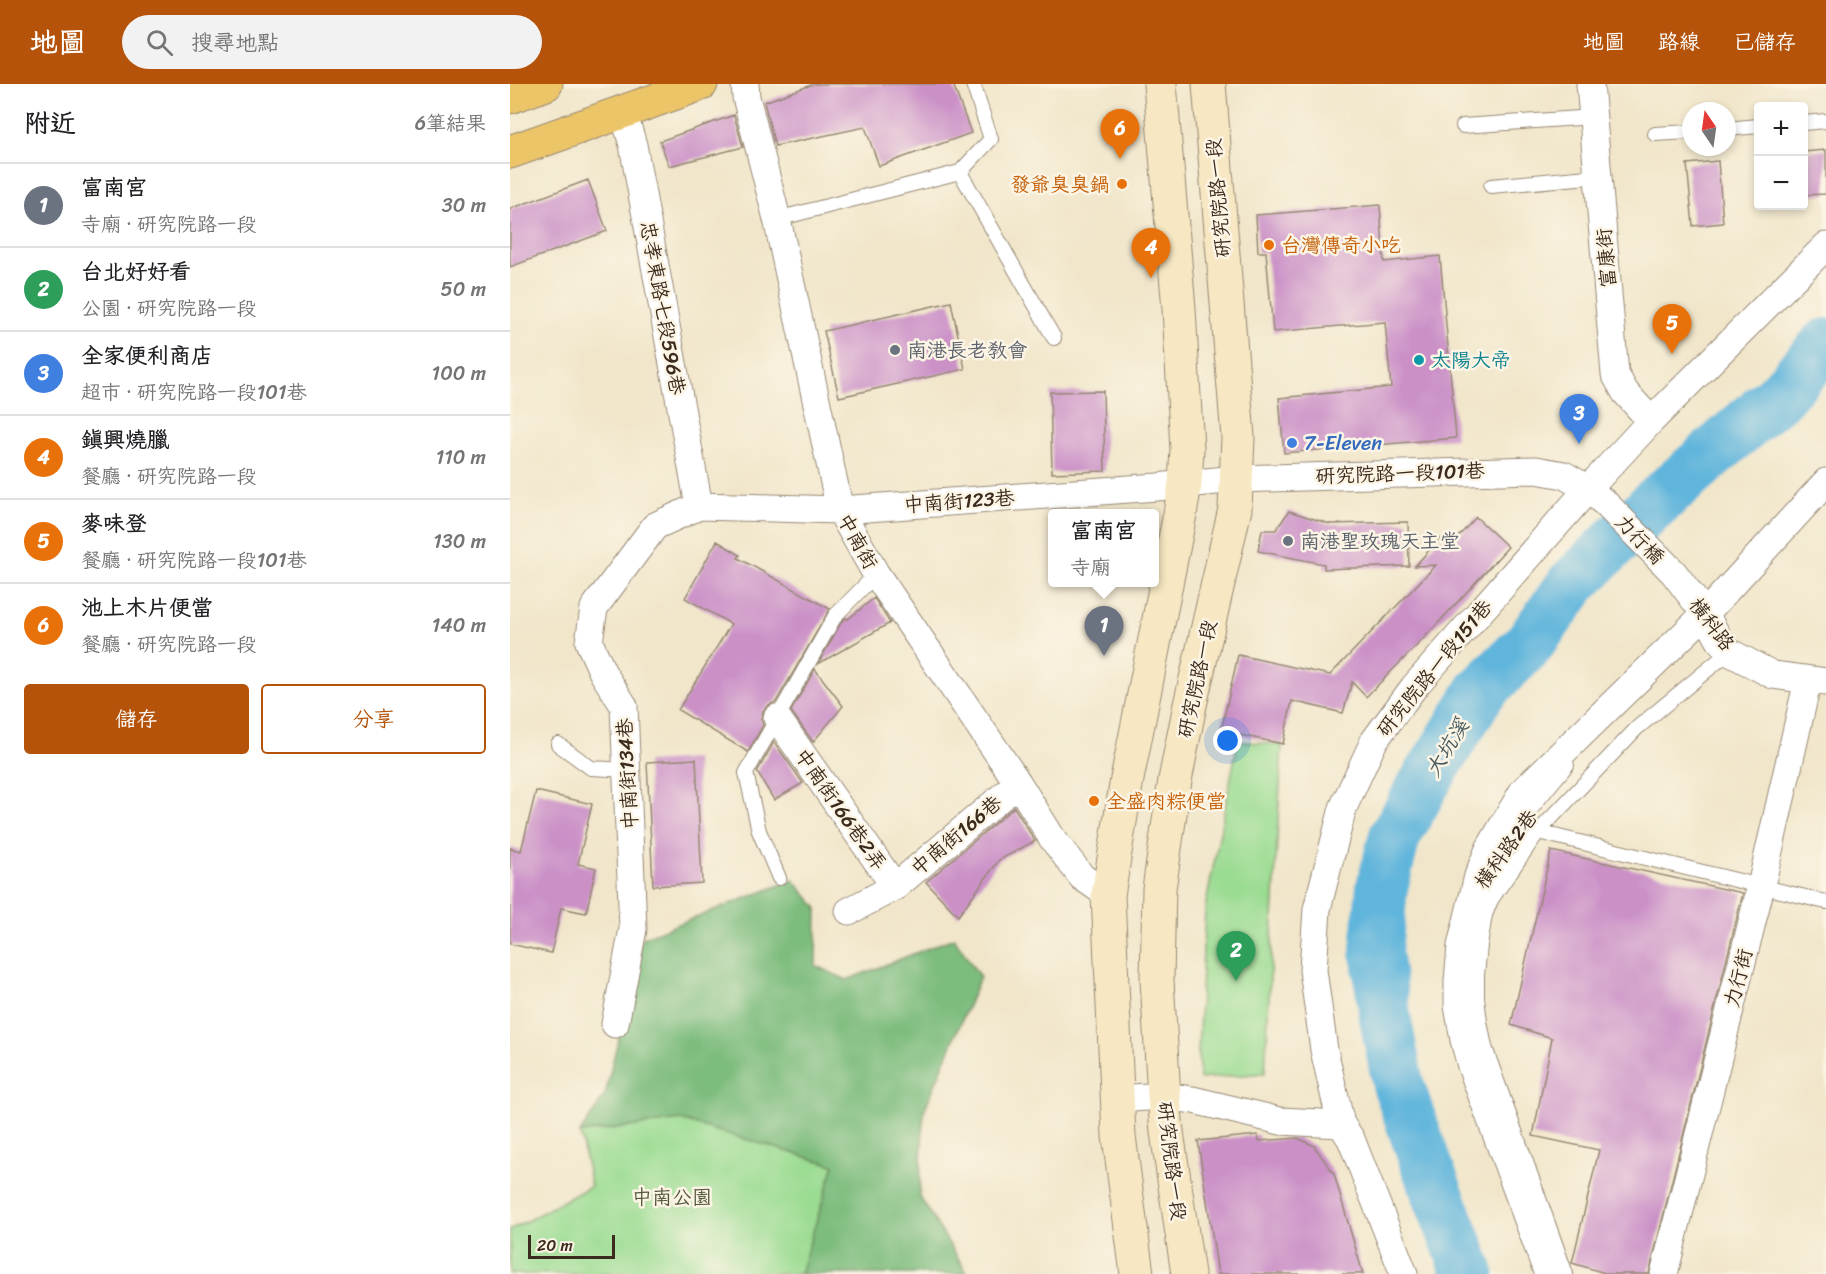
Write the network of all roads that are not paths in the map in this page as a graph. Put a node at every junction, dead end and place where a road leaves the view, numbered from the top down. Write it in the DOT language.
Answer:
graph roads {
  1 [pos="546,84"];
  2 [pos="701,84"];
  3 [pos="745,84"];
  4 [pos="973,84"];
  5 [pos="1160,84"];
  6 [pos="1209,84"];
  7 [pos="1590,84"];
  8 [pos="510,97"];
  9 [pos="623,111"];
  10 [pos="1594,117"];
  11 [pos="1826,121"];
  12 [pos="1808,123"];
  13 [pos="1463,126"];
  14 [pos="1754,126"];
  15 [pos="1736,128"];
  16 [pos="1682,132"];
  17 [pos="1655,134"];
  18 [pos="510,152"];
  19 [pos="960,172"];
  20 [pos="1599,176"];
  21 [pos="1491,186"];
  22 [pos="777,219"];
  23 [pos="1826,246"];
  24 [pos="1054,338"];
  25 [pos="1651,421"];
  26 [pos="1236,479"];
  27 [pos="1826,482"];
  28 [pos="1185,484"];
  29 [pos="1597,496"];
  30 [pos="699,506"];
  31 [pos="840,510"];
  32 [pos="1674,573"];
  33 [pos="876,574"];
  34 [pos="1705,614"];
  35 [pos="1729,652"];
  36 [pos="1817,681"];
  37 [pos="1612,706"];
  38 [pos="777,717"];
  39 [pos="558,744"];
  40 [pos="627,770"];
  41 [pos="1018,783"];
  42 [pos="1538,832"];
  43 [pos="779,878"];
  44 [pos="1761,886"];
  45 [pos="895,887"];
  46 [pos="1108,895"];
  47 [pos="1491,900"];
  48 [pos="1826,902"];
  49 [pos="849,911"];
  50 [pos="615,1024"];
  51 [pos="1164,1096"];
  52 [pos="1116,1099"];
  53 [pos="1341,1124"];
  54 [pos="1137,1274"];
  55 [pos="1188,1274"];
  56 [pos="1404,1274"];
  57 [pos="1548,1274"];
  58 [pos="1566,1274"];
  59 [pos="1664,1274"];
  1 -- 8 [label="main road"];
  2 -- 9 [label="main road"];
  3 -- 22 [label="street, 中南街"];
  4 -- 19 [label="lane"];
  5 -- 28 [label="main road"];
  6 -- 26 [label="main road, 研究院路一段"];
  7 -- 10 [label="street, 富康街"];
  9 -- 18 [label="main road"];
  9 -- 30 [label="street, 忠孝東路七段596巷"];
  10 -- 13 [label="lane"];
  10 -- 20 [label="street, 富康街"];
  11 -- 12 [label="lane"];
  14 -- 15 [label="lane"];
  16 -- 17 [label="lane"];
  19 -- 22 [label="lane"];
  19 -- 24 [label="lane"];
  20 -- 21 [label="lane"];
  20 -- 25 [label="street, 富康街"];
  22 -- 31 [label="street, 中南街"];
  23 -- 25 [label="street"];
  25 -- 29 [label="street, 研究院路一段151巷"];
  26 -- 28 [label="street, 研究院路一段101巷"];
  26 -- 29 [label="street, 研究院路一段101巷"];
  26 -- 51 [label="main road, 研究院路一段"];
  27 -- 34 [label="street"];
  28 -- 31 [label="street, 中南街123巷"];
  28 -- 46 [label="main road"];
  29 -- 32 [label="street, 力行橋"];
  29 -- 53 [label="street, 研究院路一段151巷"];
  30 -- 31 [label="street, 中南街134巷"];
  30 -- 40 [label="street, 中南街134巷"];
  31 -- 33 [label="street, 中南街"];
  32 -- 34 [label="street, 橫科路"];
  33 -- 38 [label="lane"];
  33 -- 41 [label="street, 中南街"];
  34 -- 35 [label="street, 橫科路"];
  34 -- 37 [label="street"];
  35 -- 36 [label="street, 橫科路"];
  35 -- 42 [label="lane, 橫科路2巷"];
  36 -- 44 [label="street, 力行街"];
  37 -- 47 [label="lane"];
  37 -- 57 [label="street"];
  38 -- 43 [label="lane"];
  38 -- 45 [label="street, 中南街166巷2弄"];
  39 -- 40 [label="lane"];
  40 -- 50 [label="street, 中南街134巷"];
  41 -- 45 [label="street, 中南街166巷"];
  41 -- 46 [label="street, 中南街"];
  42 -- 44 [label="lane"];
  42 -- 47 [label="lane, 橫科路2巷"];
  44 -- 48 [label="lane"];
  44 -- 59 [label="street, 力行街"];
  45 -- 49 [label="street, 中南街166巷2弄"];
  46 -- 52 [label="main road"];
  47 -- 58 [label="lane, 橫科路2巷"];
  51 -- 52 [label="street"];
  51 -- 53 [label="street"];
  51 -- 55 [label="main road, 研究院路一段"];
  52 -- 54 [label="main road"];
  53 -- 56 [label="street, 研究院路一段151巷"];
}
